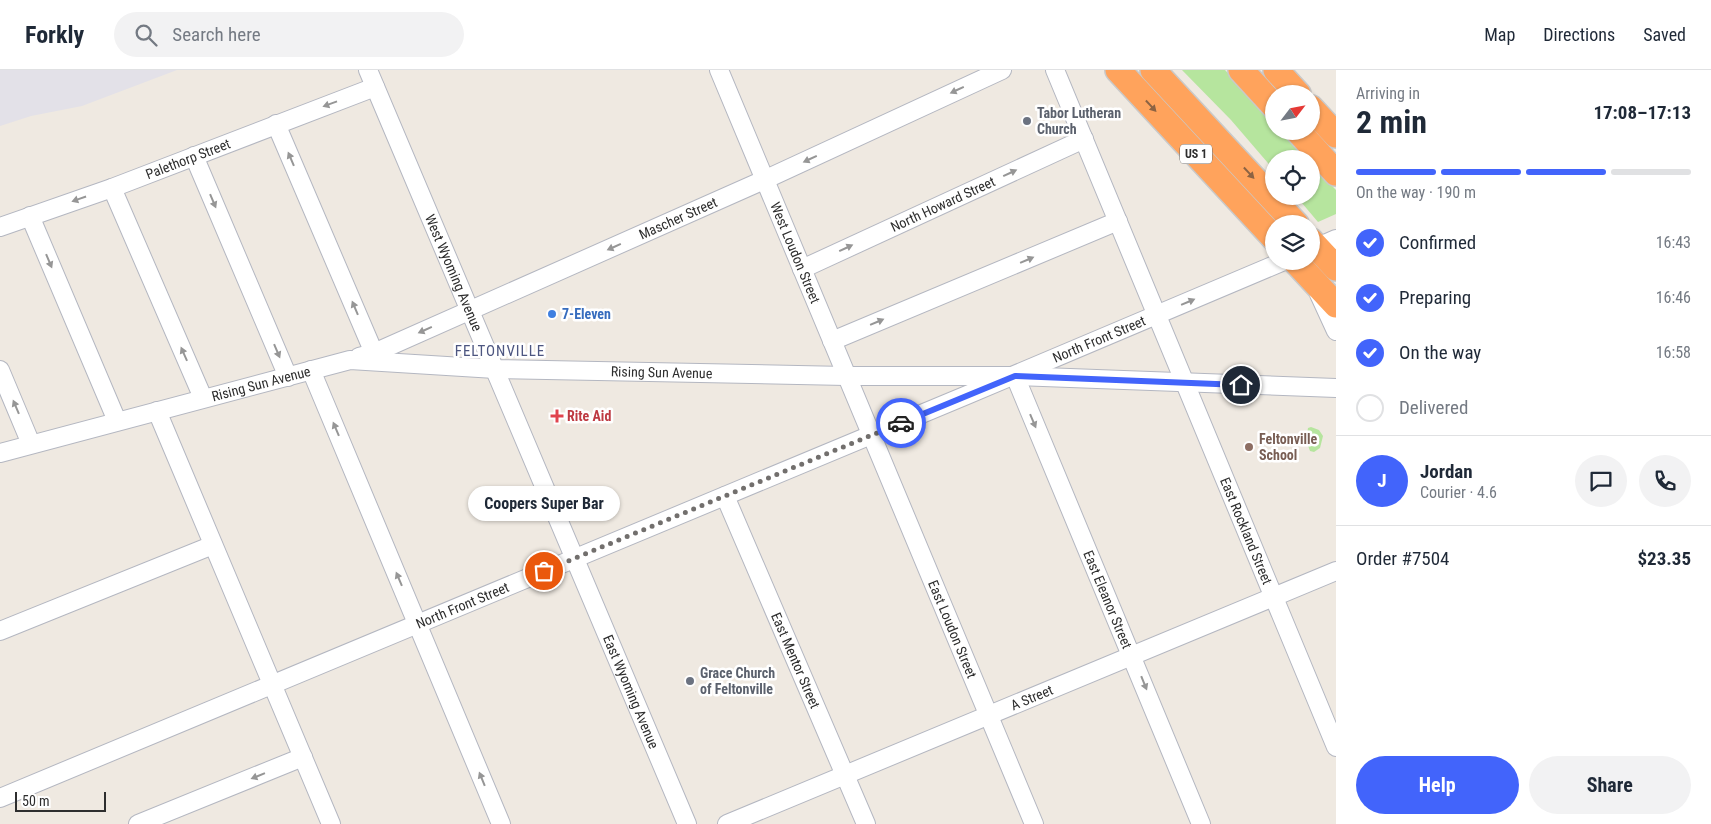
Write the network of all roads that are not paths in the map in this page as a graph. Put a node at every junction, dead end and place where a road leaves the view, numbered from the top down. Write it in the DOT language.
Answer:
graph roads {
  1 [pos="368,70"];
  2 [pos="718,70"];
  3 [pos="1002,70"];
  4 [pos="1055,70"];
  5 [pos="1118,70"];
  6 [pos="1153,70"];
  7 [pos="1276,70"];
  8 [pos="1242,71"];
  9 [pos="1290,85"];
  10 [pos="375,87"];
  11 [pos="1265,87"];
  12 [pos="1265,96"];
  13 [pos="1192,112"];
  14 [pos="1320,118"];
  15 [pos="276,124"];
  16 [pos="1320,124"];
  17 [pos="1334,134"];
  18 [pos="1084,139"];
  19 [pos="1306,140"];
  20 [pos="194,156"];
  21 [pos="1336,173"];
  22 [pos="764,180"];
  23 [pos="112,188"];
  24 [pos="1248,210"];
  25 [pos="1288,215"];
  26 [pos="30,216"];
  27 [pos="1118,221"];
  28 [pos="0,228"];
  29 [pos="1265,228"];
  30 [pos="1320,245"];
  31 [pos="1336,268"];
  32 [pos="802,269"];
  33 [pos="1265,269"];
  34 [pos="1303,270"];
  35 [pos="1312,280"];
  36 [pos="1336,305"];
  37 [pos="470,311"];
  38 [pos="1157,315"];
  39 [pos="1336,331"];
  40 [pos="832,341"];
  41 [pos="374,353"];
  42 [pos="350,360"];
  43 [pos="495,369"];
  44 [pos="0,370"];
  45 [pos="311,370"];
  46 [pos="846,376"];
  47 [pos="1015,376"];
  48 [pos="288,377"];
  49 [pos="1186,383"];
  50 [pos="1336,388"];
  51 [pos="203,398"];
  52 [pos="157,411"];
  53 [pos="117,421"];
  54 [pos="870,436"];
  55 [pos="32,444"];
  56 [pos="0,452"];
  57 [pos="724,496"];
  58 [pos="213,545"];
  59 [pos="575,558"];
  60 [pos="1336,571"];
  61 [pos="1274,597"];
  62 [pos="418,624"];
  63 [pos="0,632"];
  64 [pos="1132,654"];
  65 [pos="272,685"];
  66 [pos="987,715"];
  67 [pos="1336,747"];
  68 [pos="303,757"];
  69 [pos="845,776"];
  70 [pos="0,798"];
  71 [pos="138,824"];
  72 [pos="331,824"];
  73 [pos="500,824"];
  74 [pos="687,824"];
  75 [pos="727,824"];
  76 [pos="866,824"];
  77 [pos="1034,824"];
  78 [pos="1201,824"];
  1 -- 10 [label="street, West Wyoming Avenue"];
  2 -- 22 [label="street, West Loudon Street"];
  3 -- 22 [label="street, Mascher Street, one-way"];
  4 -- 18 [label="street, East Rockland Street"];
  5 -- 24 [label="highway, US 1, one-way"];
  6 -- 13 [label="highway, US 1"];
  7 -- 9 [label="highway"];
  8 -- 11 [label="highway"];
  8 -- 12 [label="highway"];
  10 -- 15 [label="street, Palethorp Street, one-way"];
  10 -- 37 [label="street, West Wyoming Avenue"];
  13 -- 24 [label="highway"];
  13 -- 25 [label="highway, US 1, one-way"];
  14 -- 17 [label="highway"];
  15 -- 20 [label="street, Palethorp Street"];
  41 -- 15 [label="street, one-way"];
  16 -- 17 [label="highway"];
  18 -- 27 [label="street, East Rockland Street"];
  32 -- 18 [label="street, North Howard Street, one-way"];
  19 -- 21 [label="highway"];
  20 -- 23 [label="street, Palethorp Street"];
  20 -- 48 [label="street, one-way"];
  22 -- 32 [label="street, West Loudon Street"];
  22 -- 37 [label="street, Mascher Street, one-way"];
  23 -- 26 [label="street, Palethorp Street, one-way"];
  51 -- 23 [label="street, one-way"];
  24 -- 29 [label="highway, US 1"];
  26 -- 28 [label="street, Palethorp Street"];
  26 -- 53 [label="street, one-way"];
  27 -- 38 [label="street, East Rockland Street"];
  40 -- 27 [label="street, one-way"];
  30 -- 31 [label="highway"];
  32 -- 40 [label="street, West Loudon Street"];
  38 -- 33 [label="street, North Front Street, one-way"];
  34 -- 35 [label="highway"];
  35 -- 36 [label="highway"];
  35 -- 39 [label="street"];
  37 -- 41 [label="street, Mascher Street, one-way"];
  37 -- 43 [label="street, West Wyoming Avenue"];
  38 -- 47 [label="street, North Front Street"];
  38 -- 49 [label="street, East Rockland Street"];
  40 -- 46 [label="street, West Loudon Street"];
  41 -- 42 [label="street, Mascher Street"];
  42 -- 43 [label="street, Rising Sun Avenue"];
  42 -- 45 [label="street, Rising Sun Avenue"];
  43 -- 46 [label="street, Rising Sun Avenue"];
  43 -- 59 [label="street, West Wyoming Avenue"];
  55 -- 44 [label="street, one-way"];
  45 -- 48 [label="street, Rising Sun Avenue"];
  62 -- 45 [label="street, one-way"];
  46 -- 47 [label="street, Rising Sun Avenue"];
  46 -- 54 [label="street, West Loudon Street"];
  47 -- 49 [label="street, Rising Sun Avenue"];
  47 -- 54 [label="street, North Front Street"];
  47 -- 64 [label="street, East Eleanor Street, one-way"];
  48 -- 51 [label="street, Rising Sun Avenue"];
  49 -- 50 [label="street, Rising Sun Avenue"];
  49 -- 61 [label="street, East Rockland Street"];
  51 -- 52 [label="street, Rising Sun Avenue"];
  52 -- 53 [label="street, Rising Sun Avenue"];
  52 -- 58 [label="street"];
  53 -- 55 [label="street, Rising Sun Avenue"];
  54 -- 57 [label="street, North Front Street"];
  54 -- 66 [label="street, East Loudon Street"];
  55 -- 56 [label="street, Rising Sun Avenue"];
  57 -- 59 [label="street, North Front Street"];
  57 -- 69 [label="street, East Mentor Street"];
  58 -- 63 [label="street"];
  58 -- 65 [label="street"];
  59 -- 62 [label="street, North Front Street"];
  59 -- 74 [label="street, East Wyoming Avenue"];
  60 -- 61 [label="street, A Street"];
  61 -- 64 [label="street, A Street"];
  61 -- 67 [label="street, East Rockland Street"];
  62 -- 65 [label="street, North Front Street"];
  73 -- 62 [label="street, one-way"];
  64 -- 66 [label="street, A Street"];
  64 -- 78 [label="street, East Eleanor Street, one-way"];
  65 -- 68 [label="street"];
  65 -- 70 [label="street, North Front Street"];
  66 -- 69 [label="street, A Street"];
  66 -- 77 [label="street, East Loudon Street"];
  68 -- 71 [label="street, one-way"];
  68 -- 72 [label="street"];
  69 -- 75 [label="street, A Street"];
  69 -- 76 [label="street, East Mentor Street"];
}
